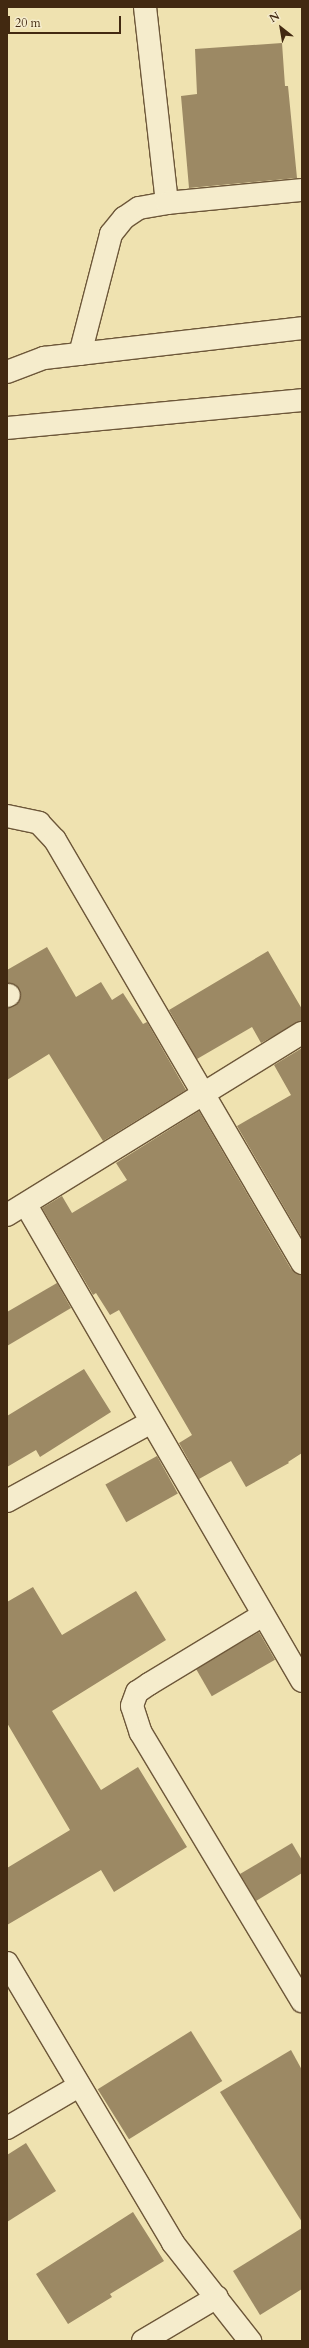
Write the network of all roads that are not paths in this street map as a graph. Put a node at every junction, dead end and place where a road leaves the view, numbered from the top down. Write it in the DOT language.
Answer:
graph roads {
  1 [pos="145,7"];
  2 [pos="302,190"];
  3 [pos="166,203"];
  4 [pos="302,328"];
  5 [pos="80,354"];
  6 [pos="8,367"];
  7 [pos="302,400"];
  8 [pos="7,428"];
  9 [pos="7,816"];
  10 [pos="302,1033"];
  11 [pos="203,1094"];
  12 [pos="26,1205"];
  13 [pos="7,1215"];
  14 [pos="302,1263"];
  15 [pos="150,1422"];
  16 [pos="7,1501"];
  17 [pos="264,1615"];
  18 [pos="302,1681"];
  19 [pos="7,1963"];
  20 [pos="302,2001"];
  21 [pos="80,2086"];
  22 [pos="7,2128"];
  23 [pos="217,2297"];
  24 [pos="143,2341"];
  25 [pos="250,2341"];
  1 -- 3 [label="street"];
  2 -- 3 [label="street"];
  3 -- 5 [label="street"];
  4 -- 5 [label="street"];
  5 -- 6 [label="street"];
  7 -- 8 [label="street"];
  9 -- 11 [label="street"];
  10 -- 11 [label="street"];
  11 -- 12 [label="street"];
  11 -- 14 [label="street"];
  12 -- 13 [label="street"];
  12 -- 15 [label="street"];
  15 -- 16 [label="street"];
  15 -- 17 [label="street"];
  17 -- 18 [label="street"];
  17 -- 20 [label="street"];
  19 -- 21 [label="street"];
  21 -- 22 [label="street"];
  21 -- 23 [label="street"];
  23 -- 24 [label="street"];
  23 -- 25 [label="street"];
}
